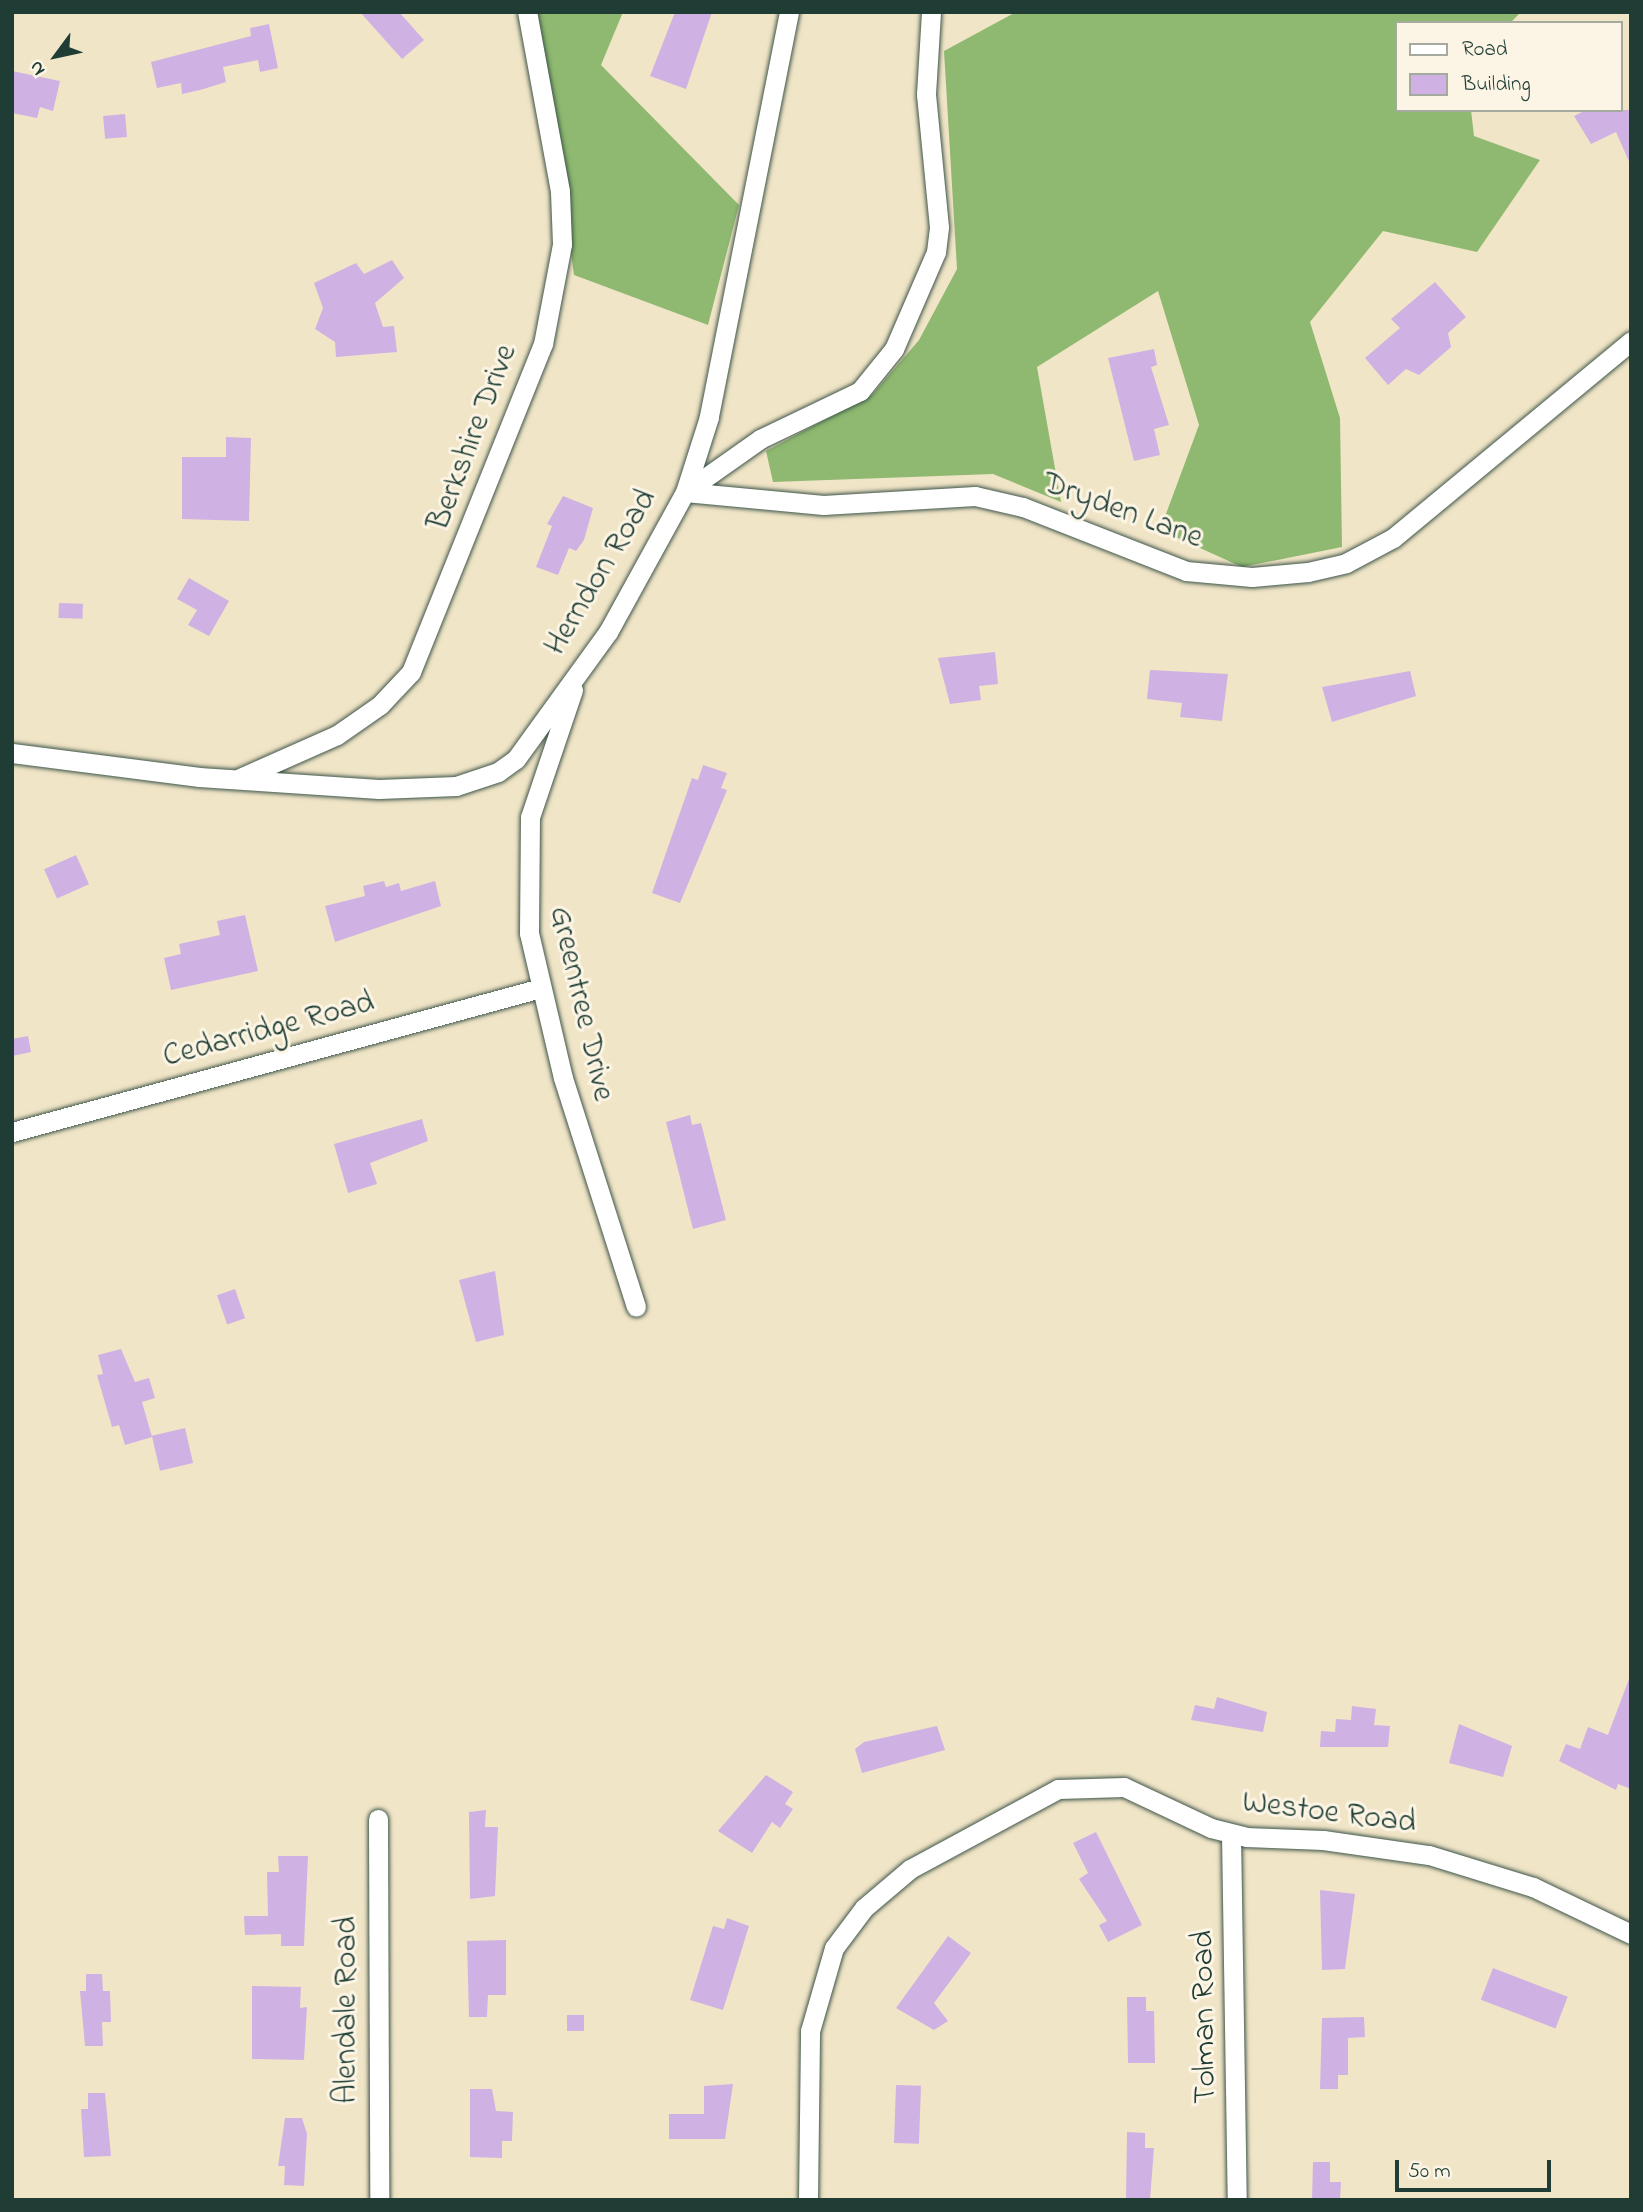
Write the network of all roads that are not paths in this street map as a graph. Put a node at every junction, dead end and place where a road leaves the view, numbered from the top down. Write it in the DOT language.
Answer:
graph roads {
  1 [pos="527,12"];
  2 [pos="789,12"];
  3 [pos="931,12"];
  4 [pos="1631,341"];
  5 [pos="685,492"];
  6 [pos="578,672"];
  7 [pos="12,753"];
  8 [pos="235,779"];
  9 [pos="541,988"];
  10 [pos="12,1132"];
  11 [pos="636,1307"];
  12 [pos="378,1819"];
  13 [pos="1231,1834"];
  14 [pos="1631,1934"];
  15 [pos="379,2200"];
  16 [pos="808,2200"];
  17 [pos="1237,2200"];
  1 -- 8 [label="street, Berkshire Drive"];
  2 -- 5 [label="street"];
  3 -- 5 [label="street, Herndon Road"];
  4 -- 5 [label="street, Dryden Lane"];
  5 -- 6 [label="street, Herndon Road"];
  6 -- 8 [label="street, Herndon Road"];
  6 -- 9 [label="street, Greentree Drive"];
  7 -- 8 [label="street, Herndon Road"];
  9 -- 10 [label="street, Cedarridge Road"];
  9 -- 11 [label="street, Greentree Drive"];
  12 -- 15 [label="street, Alendale Road"];
  13 -- 14 [label="street, Westoe Road"];
  13 -- 16 [label="street, Westoe Road"];
  13 -- 17 [label="street, Tolman Road"];
}
